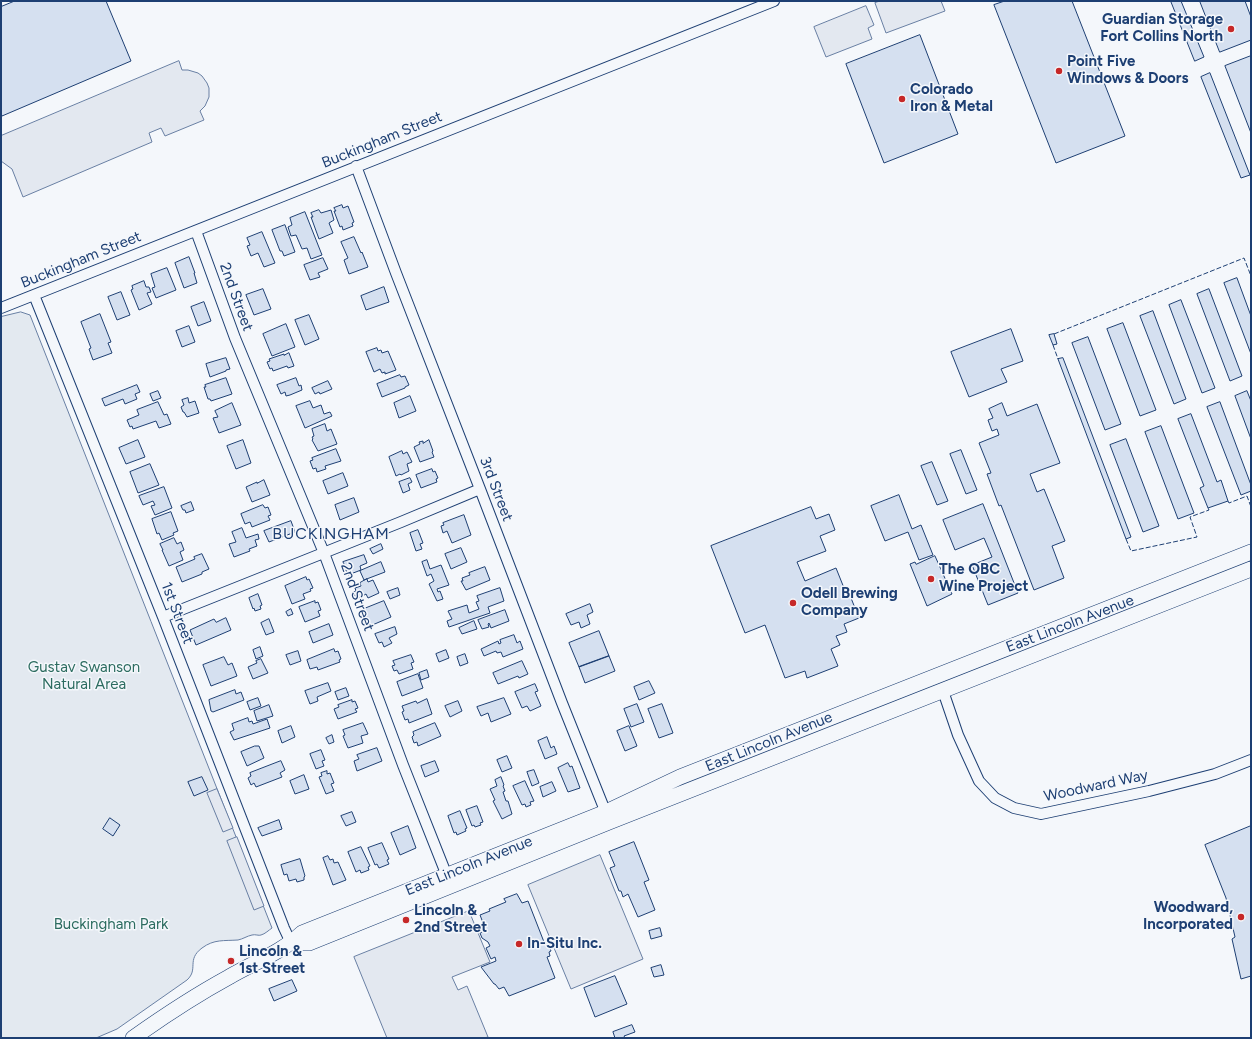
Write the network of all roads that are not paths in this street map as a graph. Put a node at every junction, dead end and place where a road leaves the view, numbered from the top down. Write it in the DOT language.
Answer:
graph roads {
  1 [pos="774,1"];
  2 [pos="356,166"];
  3 [pos="196,231"];
  4 [pos="34,295"];
  5 [pos="1,308"];
  6 [pos="480,489"];
  7 [pos="1251,552"];
  8 [pos="324,553"];
  9 [pos="1251,569"];
  10 [pos="163,617"];
  11 [pos="943,692"];
  12 [pos="1251,760"];
  13 [pos="608,817"];
  14 [pos="449,881"];
  15 [pos="291,943"];
  16 [pos="133,1038"];
  1 -- 2 [label="street, Buckingham Street"];
  2 -- 3 [label="street, Buckingham Street"];
  2 -- 6 [label="street, 3rd Street"];
  3 -- 4 [label="street, Buckingham Street"];
  3 -- 8 [label="street, 2nd Street"];
  4 -- 5 [label="street, Buckingham Street"];
  4 -- 10 [label="street, 1st Street"];
  6 -- 8 [label="street"];
  6 -- 13 [label="street, 3rd Street"];
  7 -- 13 [label="street, East Lincoln Avenue"];
  8 -- 10 [label="street"];
  8 -- 14 [label="street, 2nd Street"];
  9 -- 11 [label="street, East Lincoln Avenue"];
  10 -- 15 [label="street, 1st Street"];
  11 -- 12 [label="street, Woodward Way"];
  11 -- 13 [label="street, East Lincoln Avenue"];
  13 -- 14 [label="street, East Lincoln Avenue"];
  14 -- 15 [label="street, East Lincoln Avenue"];
  15 -- 16 [label="street, East Lincoln Avenue"];
}
